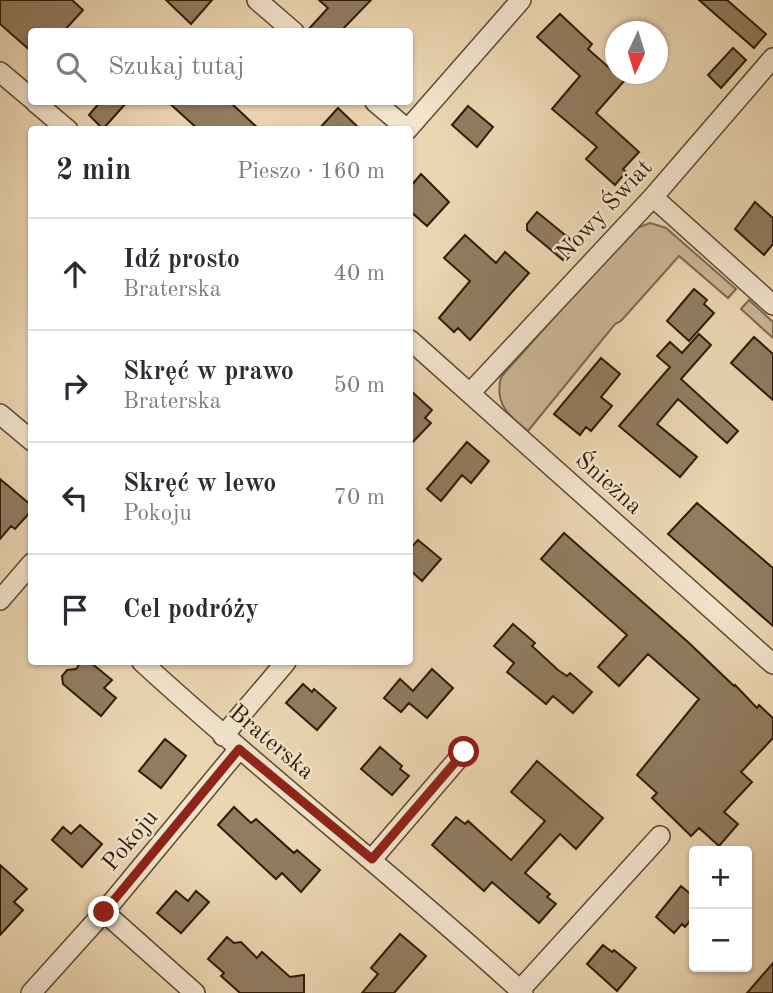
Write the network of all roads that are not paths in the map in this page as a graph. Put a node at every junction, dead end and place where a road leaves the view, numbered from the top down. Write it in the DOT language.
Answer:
graph roads {
  1 [pos="257,0"];
  2 [pos="521,0"];
  3 [pos="289,28"];
  4 [pos="773,58"];
  5 [pos="0,72"];
  6 [pos="28,96"];
  7 [pos="39,105"];
  8 [pos="379,105"];
  9 [pos="63,126"];
  10 [pos="403,126"];
  11 [pos="410,126"];
  12 [pos="653,197"];
  13 [pos="773,305"];
  14 [pos="413,343"];
  15 [pos="470,393"];
  16 [pos="0,414"];
  17 [pos="28,438"];
  18 [pos="28,568"];
  19 [pos="0,600"];
  20 [pos="773,664"];
  21 [pos="145,665"];
  22 [pos="283,665"];
  23 [pos="223,736"];
  24 [pos="239,749"];
  25 [pos="464,752"];
  26 [pos="660,836"];
  27 [pos="372,859"];
  28 [pos="104,912"];
  29 [pos="521,992"];
  30 [pos="31,993"];
  31 [pos="195,993"];
  1 -- 3 [label="street"];
  2 -- 11 [label="street"];
  4 -- 12 [label="street, Nowy Świat"];
  5 -- 6 [label="street"];
  7 -- 9 [label="street"];
  8 -- 10 [label="street"];
  12 -- 13 [label="street"];
  12 -- 15 [label="street, Nowy Świat"];
  14 -- 15 [label="street, Śnieżna"];
  15 -- 20 [label="street, Śnieżna"];
  16 -- 17 [label="street"];
  18 -- 19 [label="street"];
  21 -- 23 [label="street, Braterska"];
  22 -- 23 [label="street"];
  23 -- 24 [label="street, Braterska"];
  24 -- 27 [label="street, Braterska"];
  24 -- 28 [label="street, Pokoju"];
  25 -- 27 [label="street"];
  26 -- 29 [label="street"];
  27 -- 29 [label="street, Braterska"];
  28 -- 30 [label="street, Pokoju"];
  28 -- 31 [label="street"];
}
